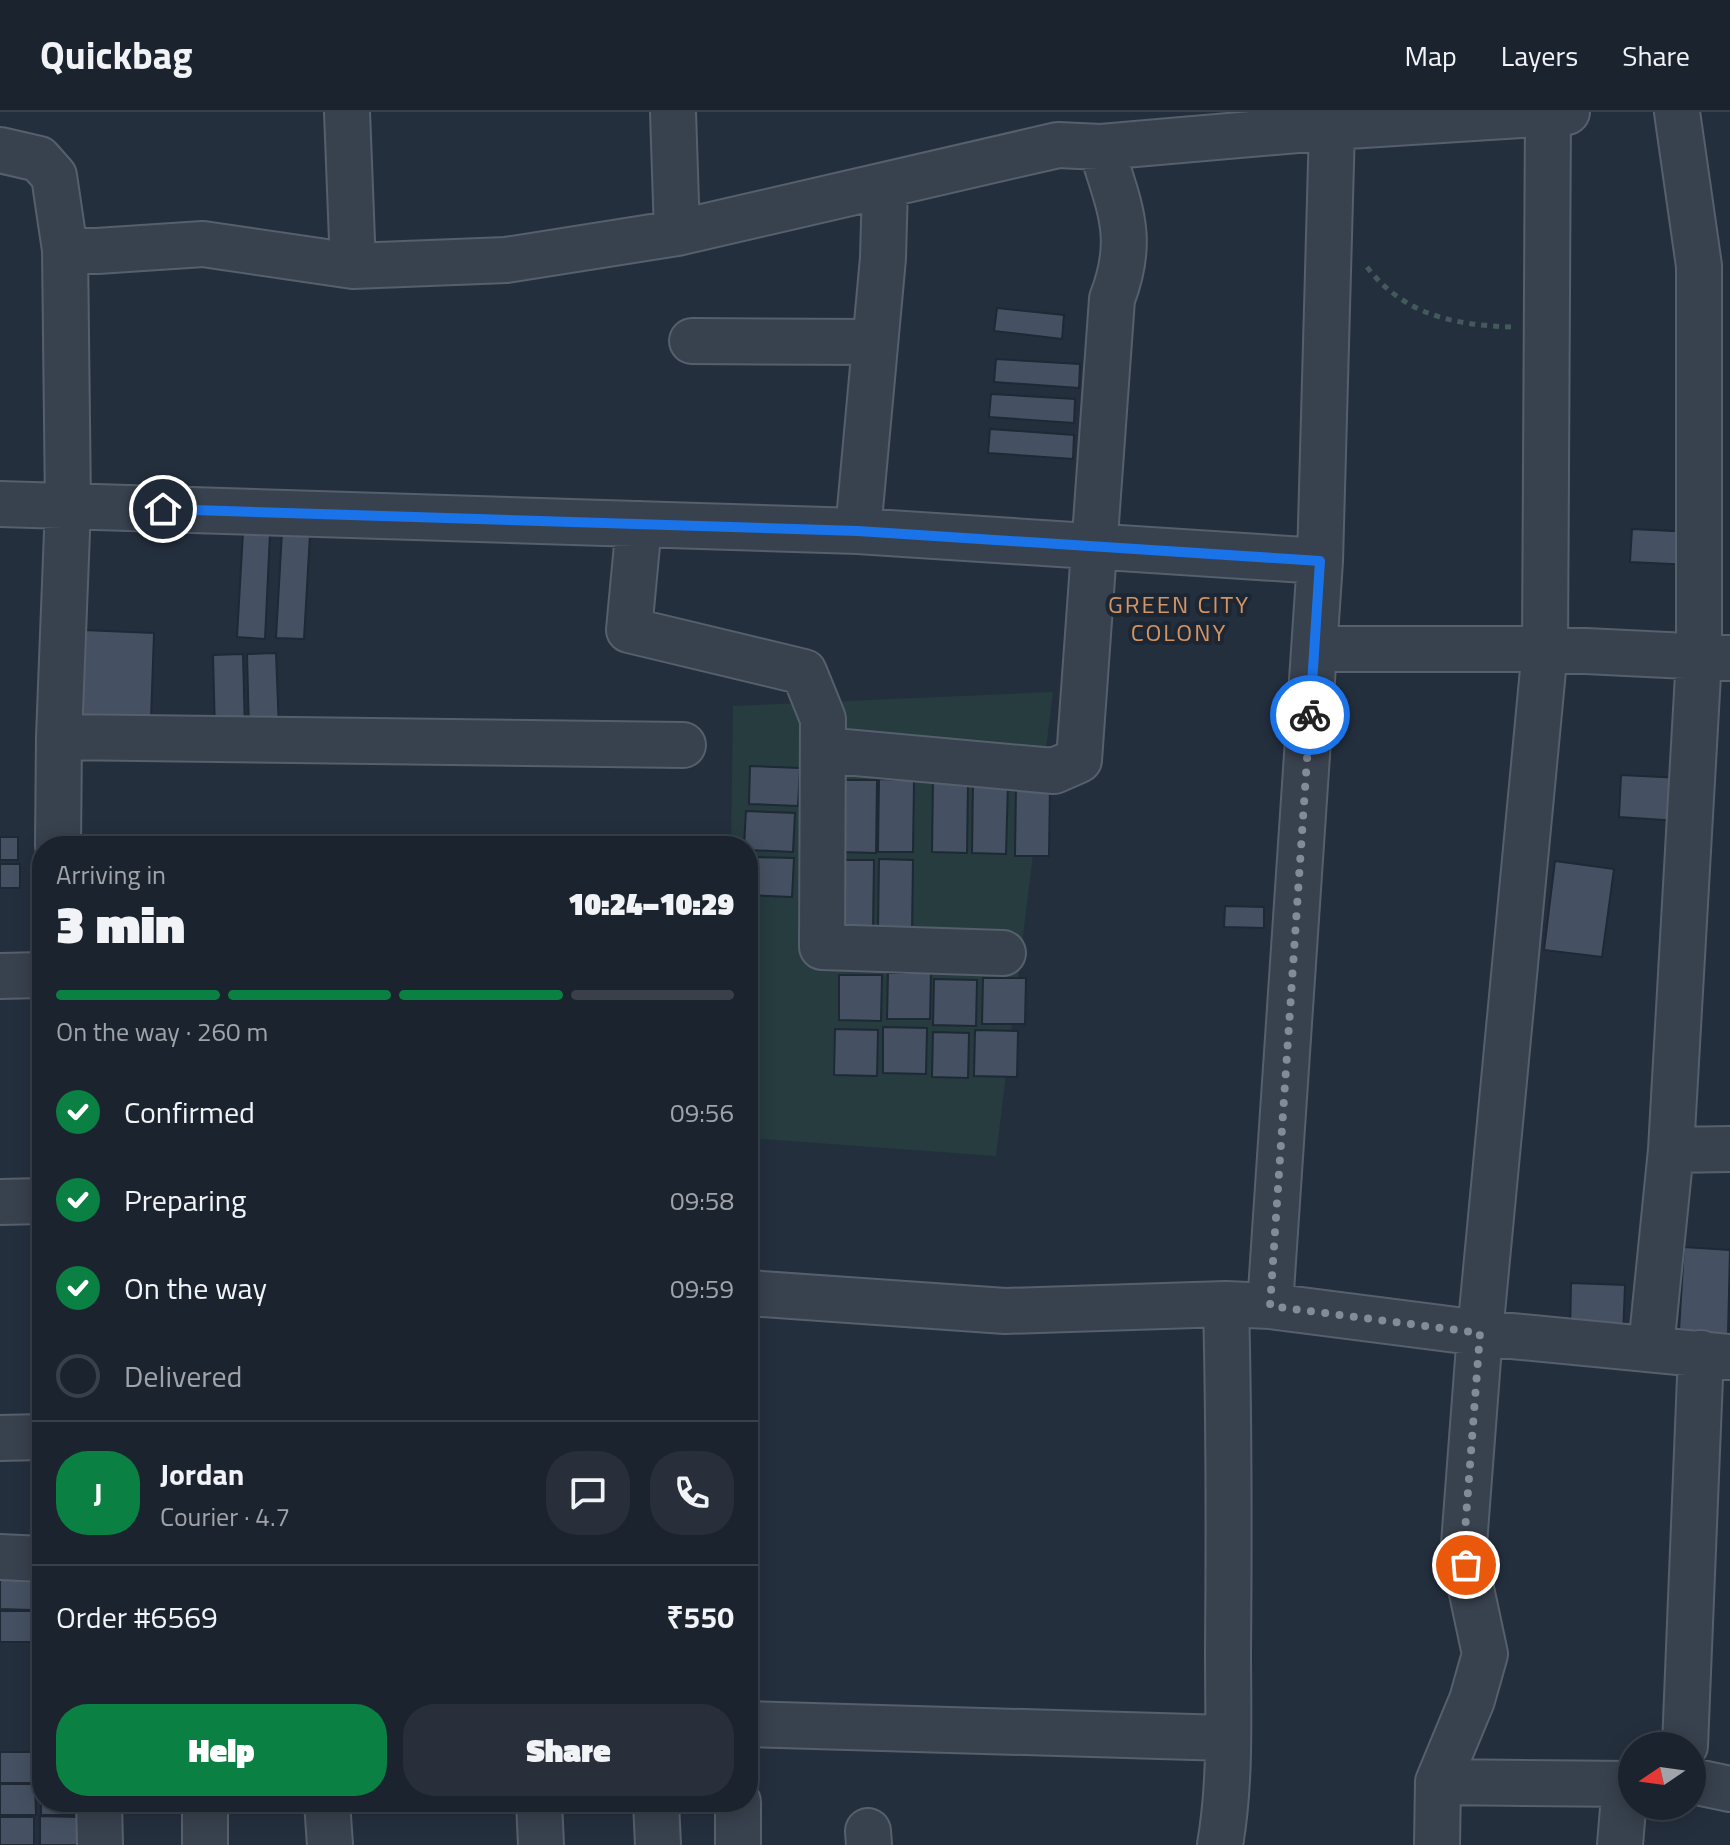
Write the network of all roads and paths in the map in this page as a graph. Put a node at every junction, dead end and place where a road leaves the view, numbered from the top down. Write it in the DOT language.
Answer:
graph roads {
  1 [pos="347,112"];
  2 [pos="673,112"];
  3 [pos="1677,112"];
  4 [pos="1555,113"];
  5 [pos="1332,127"];
  6 [pos="1072,134"];
  7 [pos="0,150"];
  8 [pos="885,186"];
  9 [pos="677,233"];
  10 [pos="65,250"];
  11 [pos="1364,263"];
  12 [pos="353,266"];
  13 [pos="1547,324"];
  14 [pos="692,341"];
  15 [pos="874,342"];
  16 [pos="0,504"];
  17 [pos="68,506"];
  18 [pos="639,524"];
  19 [pos="858,531"];
  20 [pos="1094,547"];
  21 [pos="1320,561"];
  22 [pos="1314,649"];
  23 [pos="1545,649"];
  24 [pos="1715,657"];
  25 [pos="59,737"];
  26 [pos="683,745"];
  27 [pos="823,750"];
  28 [pos="58,836"];
  29 [pos="1003,953"];
  30 [pos="32,975"];
  31 [pos="0,976"];
  32 [pos="1730,1149"];
  33 [pos="1671,1150"];
  34 [pos="32,1201"];
  35 [pos="0,1202"];
  36 [pos="758,1294"];
  37 [pos="1226,1304"];
  38 [pos="1270,1306"];
  39 [pos="1480,1333"];
  40 [pos="1651,1348"];
  41 [pos="1715,1355"];
  42 [pos="32,1437"];
  43 [pos="0,1438"];
  44 [pos="0,1557"];
  45 [pos="32,1559"];
  46 [pos="758,1724"];
  47 [pos="1686,1732"];
  48 [pos="1227,1738"];
  49 [pos="1438,1782"];
  50 [pos="1618,1784"];
  51 [pos="1706,1784"];
  52 [pos="1730,1789"];
  53 [pos="99,1812"];
  54 [pos="205,1812"];
  55 [pos="328,1812"];
  56 [pos="539,1812"];
  57 [pos="656,1812"];
  58 [pos="738,1812"];
  59 [pos="1624,1820"];
  60 [pos="100,1845"];
  61 [pos="205,1845"];
  62 [pos="330,1845"];
  63 [pos="541,1845"];
  64 [pos="658,1845"];
  65 [pos="738,1845"];
  66 [pos="1220,1845"];
  67 [pos="1437,1845"];
  68 [pos="1620,1845"];
  1 -- 12 [label="street"];
  2 -- 9 [label="street"];
  3 -- 24 [label="street"];
  4 -- 5 [label="street"];
  4 -- 13 [label="street"];
  5 -- 6 [label="street"];
  5 -- 21 [label="street"];
  6 -- 8 [label="street"];
  6 -- 20 [label="street"];
  7 -- 10 [label="street"];
  8 -- 9 [label="street"];
  8 -- 15 [label="street"];
  9 -- 12 [label="street"];
  10 -- 12 [label="street"];
  10 -- 17 [label="street"];
  11 -- 13 [label="path"];
  13 -- 23 [label="street"];
  14 -- 15 [label="street"];
  15 -- 19 [label="street"];
  16 -- 17 [label="street"];
  17 -- 18 [label="street"];
  17 -- 25 [label="street"];
  18 -- 19 [label="street"];
  18 -- 27 [label="street"];
  19 -- 20 [label="street"];
  20 -- 21 [label="street"];
  20 -- 27 [label="street"];
  21 -- 22 [label="street"];
  22 -- 23 [label="street"];
  22 -- 38 [label="street"];
  23 -- 24 [label="street"];
  23 -- 39 [label="street"];
  24 -- 33 [label="street"];
  25 -- 26 [label="street"];
  25 -- 28 [label="street"];
  27 -- 29 [label="street"];
  30 -- 31 [label="street"];
  32 -- 33 [label="street"];
  33 -- 40 [label="street"];
  34 -- 35 [label="street"];
  36 -- 37 [label="street"];
  37 -- 38 [label="street"];
  37 -- 48 [label="street"];
  38 -- 39 [label="street"];
  39 -- 40 [label="street"];
  39 -- 49 [label="street"];
  40 -- 41 [label="street"];
  41 -- 47 [label="street"];
  42 -- 43 [label="street"];
  44 -- 45 [label="street"];
  46 -- 48 [label="street"];
  48 -- 66 [label="street"];
  49 -- 50 [label="street"];
  49 -- 67 [label="street"];
  51 -- 52 [label="street"];
  53 -- 60 [label="street"];
  54 -- 61 [label="street"];
  55 -- 62 [label="street"];
  56 -- 63 [label="street"];
  57 -- 64 [label="street"];
  58 -- 65 [label="street"];
  59 -- 68 [label="street"];
}
